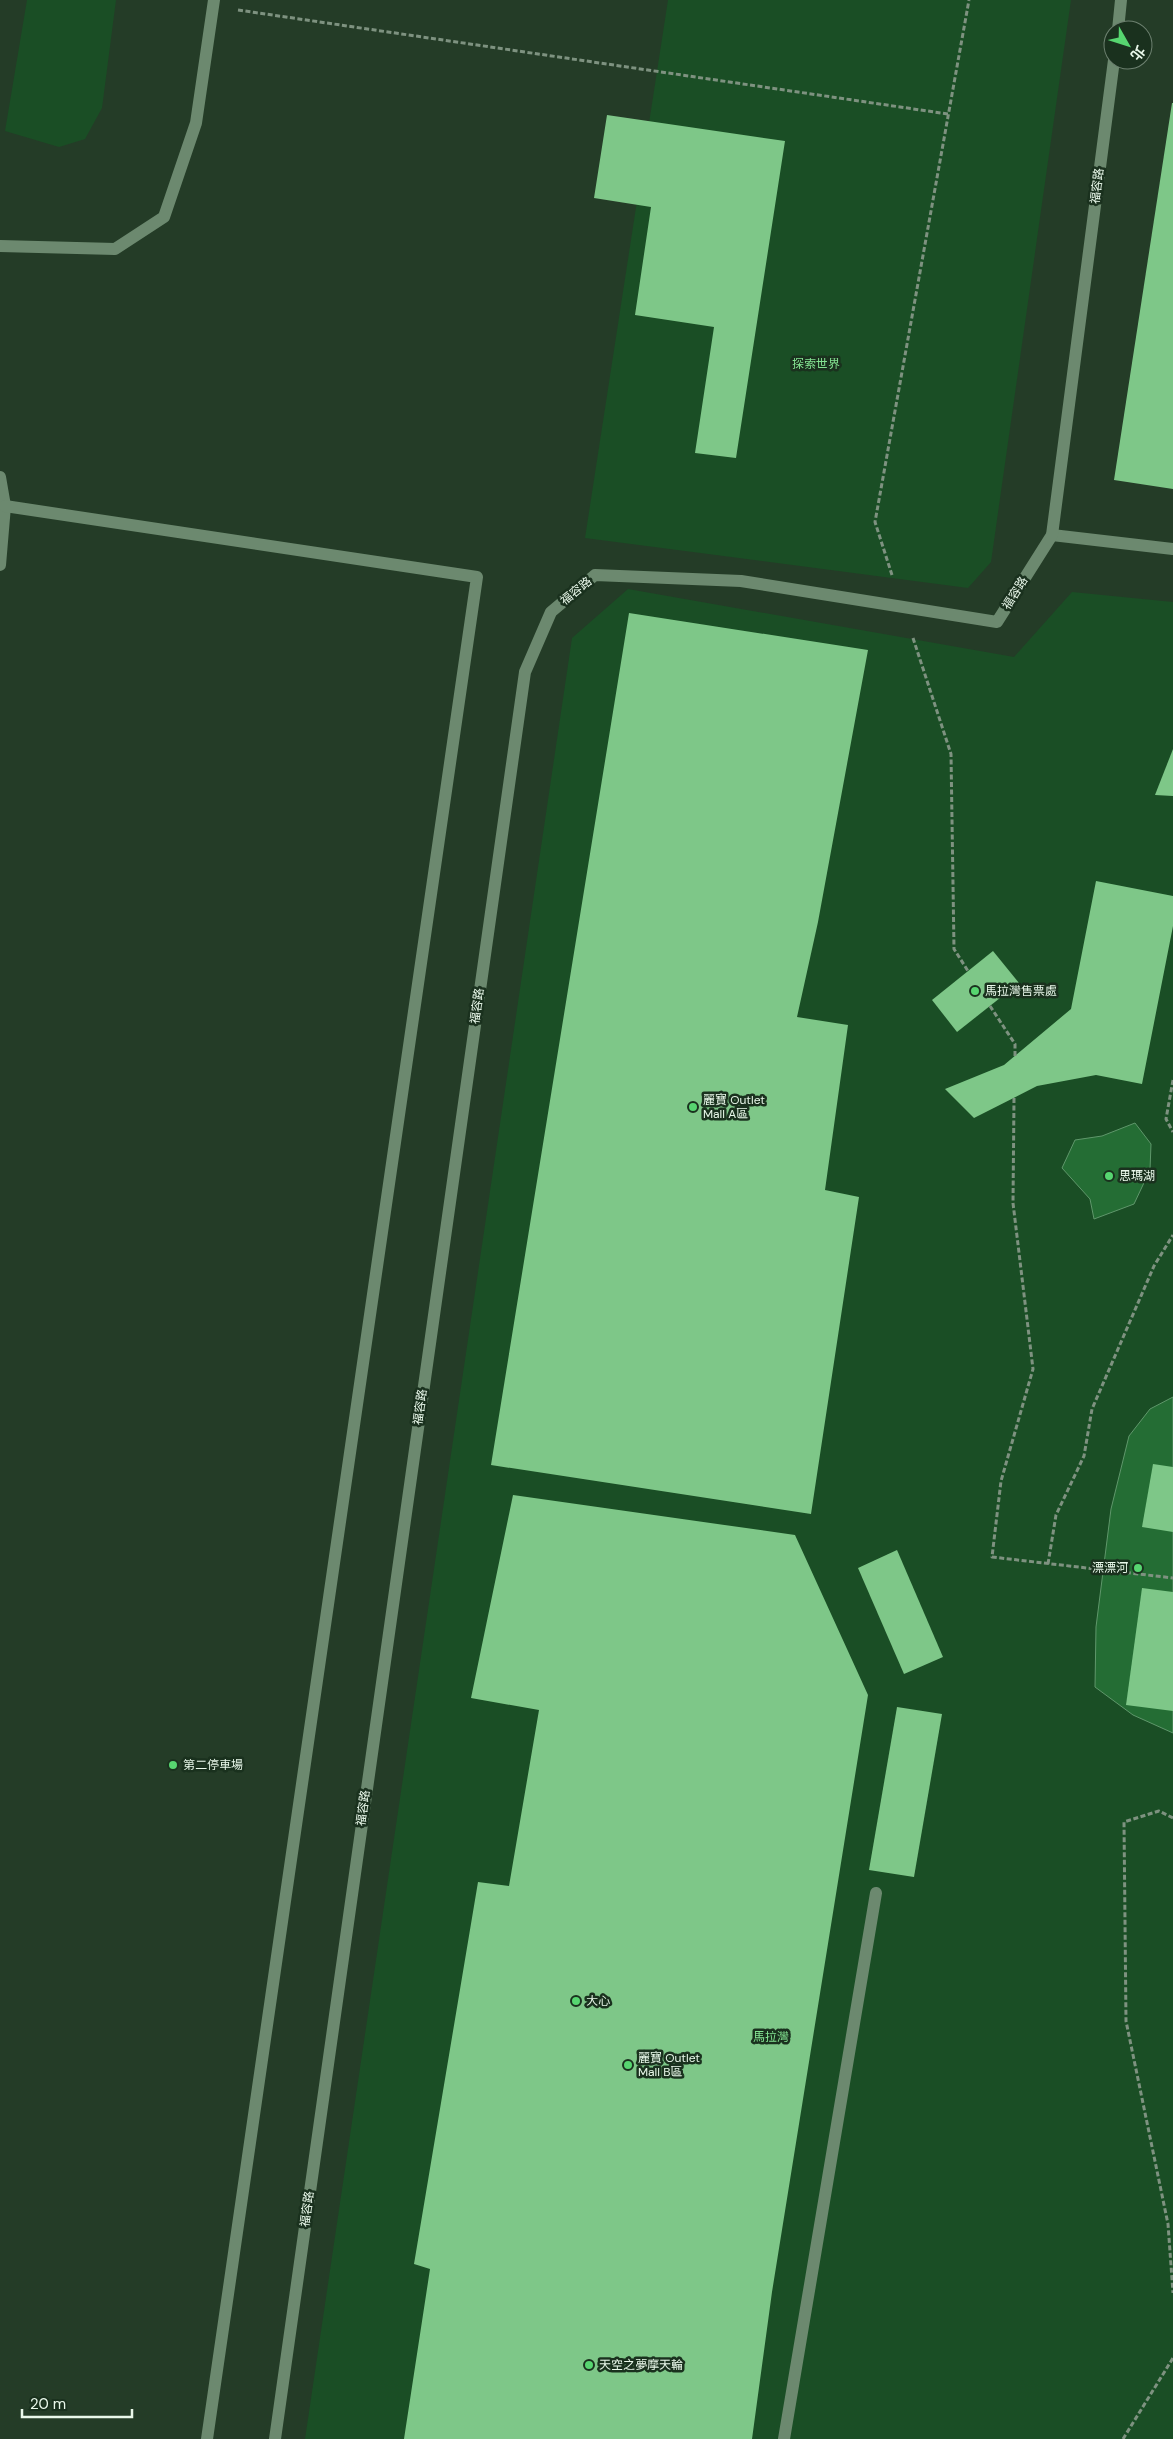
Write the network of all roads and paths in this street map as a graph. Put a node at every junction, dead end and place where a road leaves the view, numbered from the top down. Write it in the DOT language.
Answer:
graph roads {
  1 [pos="969,0"];
  2 [pos="1122,0"];
  3 [pos="213,3"];
  4 [pos="1119,20"];
  5 [pos="1113,70"];
  6 [pos="948,114"];
  7 [pos="0,246"];
  8 [pos="0,477"];
  9 [pos="5,506"];
  10 [pos="1052,536"];
  11 [pos="1173,549"];
  12 [pos="0,565"];
  13 [pos="892,575"];
  14 [pos="913,638"];
  15 [pos="968,971"];
  16 [pos="990,1006"];
  17 [pos="1015,1056"];
  18 [pos="1173,1080"];
  19 [pos="1014,1098"];
  20 [pos="1173,1132"];
  21 [pos="1173,1236"];
  22 [pos="1048,1564"];
  23 [pos="1173,1578"];
  24 [pos="1173,1818"];
  25 [pos="876,1893"];
  26 [pos="1172,2272"];
  27 [pos="1173,2293"];
  28 [pos="1173,2358"];
  29 [pos="207,2439"];
  30 [pos="274,2439"];
  31 [pos="784,2439"];
  32 [pos="1123,2439"];
  1 -- 6 [label="path"];
  2 -- 4 [label="street"];
  3 -- 6 [label="path"];
  3 -- 7 [label="street"];
  5 -- 10 [label="street, 福容路"];
  6 -- 13 [label="path"];
  8 -- 9 [label="street"];
  9 -- 12 [label="street"];
  9 -- 29 [label="street"];
  10 -- 11 [label="street"];
  10 -- 30 [label="street, 福容路"];
  14 -- 15 [label="path"];
  16 -- 17 [label="path"];
  18 -- 20 [label="path"];
  19 -- 22 [label="path"];
  21 -- 22 [label="path"];
  22 -- 23 [label="path"];
  24 -- 26 [label="path"];
  25 -- 31 [label="street"];
  26 -- 27 [label="path"];
  28 -- 32 [label="path"];
}
